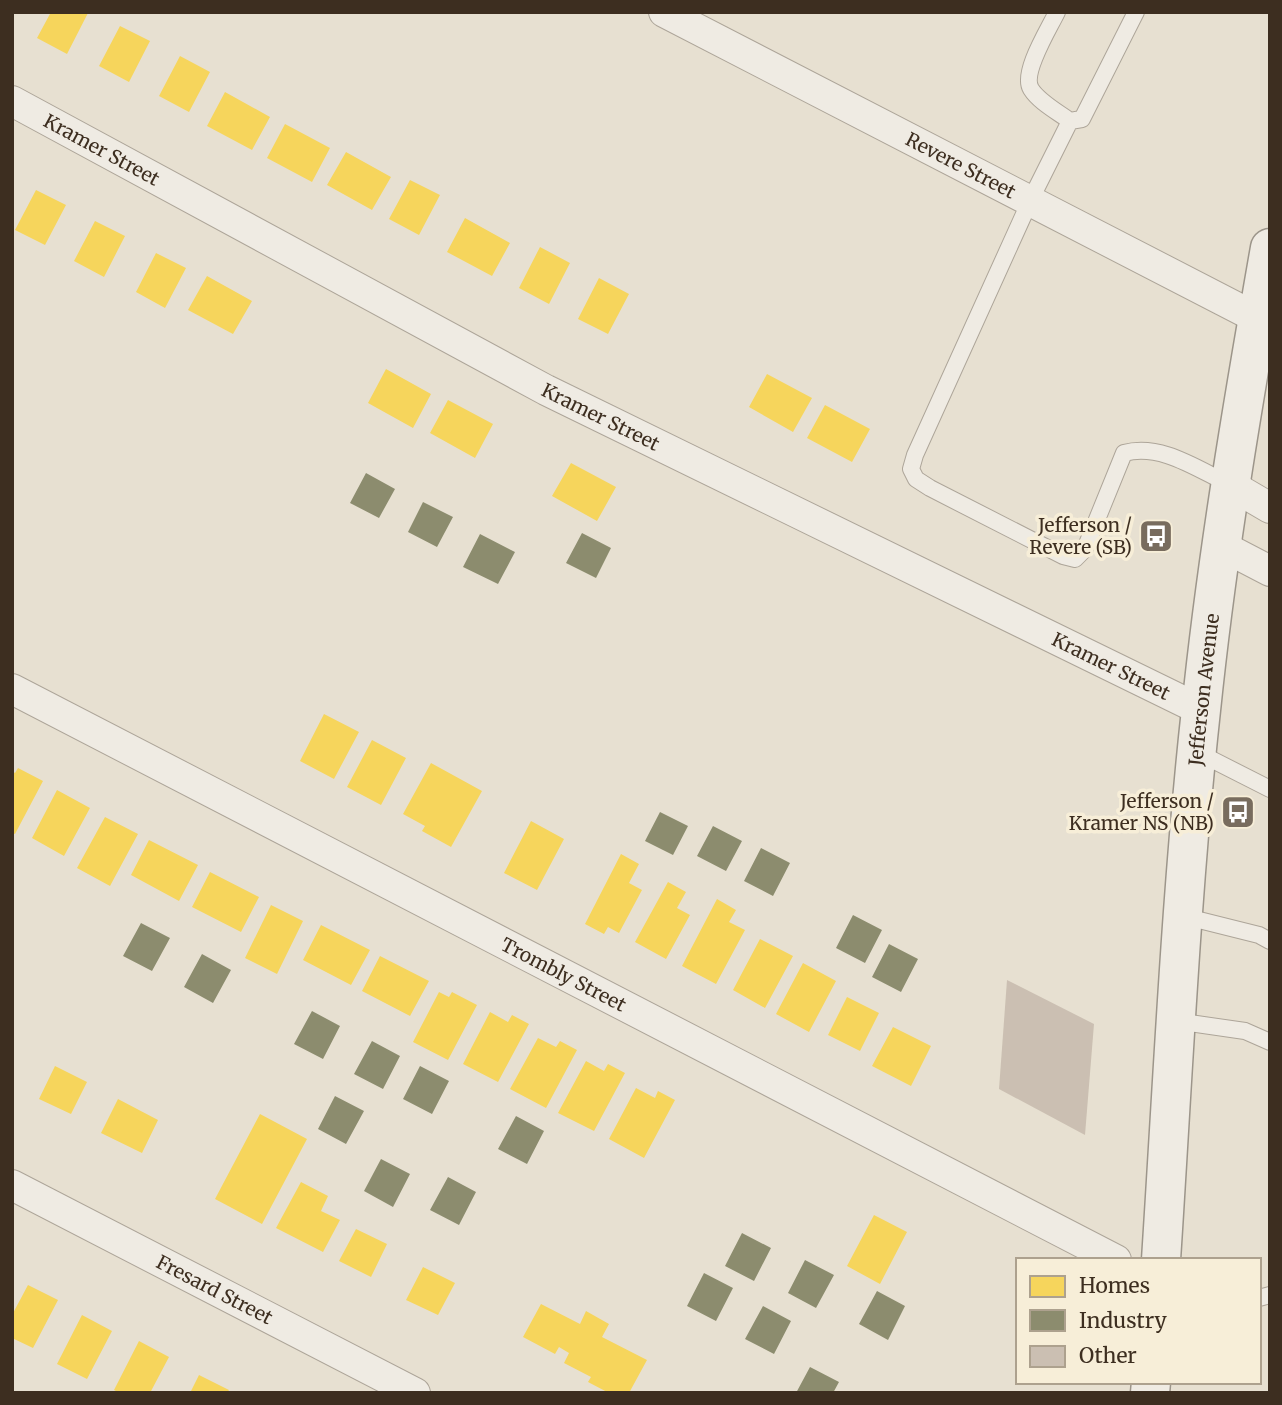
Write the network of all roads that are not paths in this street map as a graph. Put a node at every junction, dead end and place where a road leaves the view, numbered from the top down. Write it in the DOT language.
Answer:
graph roads {
  1 [pos="664,12"];
  2 [pos="1057,12"];
  3 [pos="1136,12"];
  4 [pos="12,101"];
  5 [pos="1070,121"];
  6 [pos="1030,201"];
  7 [pos="1270,248"];
  8 [pos="1258,318"];
  9 [pos="1229,484"];
  10 [pos="1270,508"];
  11 [pos="1220,545"];
  12 [pos="1270,571"];
  13 [pos="12,690"];
  14 [pos="1201,710"];
  15 [pos="1196,752"];
  16 [pos="1270,789"];
  17 [pos="1184,916"];
  18 [pos="1270,941"];
  19 [pos="1176,1021"];
  20 [pos="1270,1042"];
  21 [pos="12,1185"];
  22 [pos="1112,1258"];
  23 [pos="1161,1258"];
  24 [pos="415,1393"];
  1 -- 6 [label="street, Revere Street"];
  2 -- 5 [label="lane"];
  3 -- 5 [label="lane"];
  4 -- 14 [label="street, Kramer Street"];
  5 -- 6 [label="lane"];
  6 -- 8 [label="street, Revere Street"];
  6 -- 9 [label="lane"];
  7 -- 8 [label="main road, Jefferson Avenue"];
  8 -- 9 [label="main road, Jefferson Avenue"];
  9 -- 10 [label="street"];
  9 -- 11 [label="main road, Jefferson Avenue"];
  11 -- 12 [label="street"];
  11 -- 14 [label="main road, Jefferson Avenue"];
  13 -- 22 [label="street, Trombly Street"];
  14 -- 15 [label="main road, Jefferson Avenue"];
  15 -- 16 [label="lane"];
  15 -- 17 [label="main road, Jefferson Avenue"];
  17 -- 18 [label="lane"];
  17 -- 19 [label="main road, Jefferson Avenue"];
  19 -- 20 [label="lane"];
  19 -- 23 [label="main road, Jefferson Avenue"];
  21 -- 24 [label="street, Fresard Street"];
}
